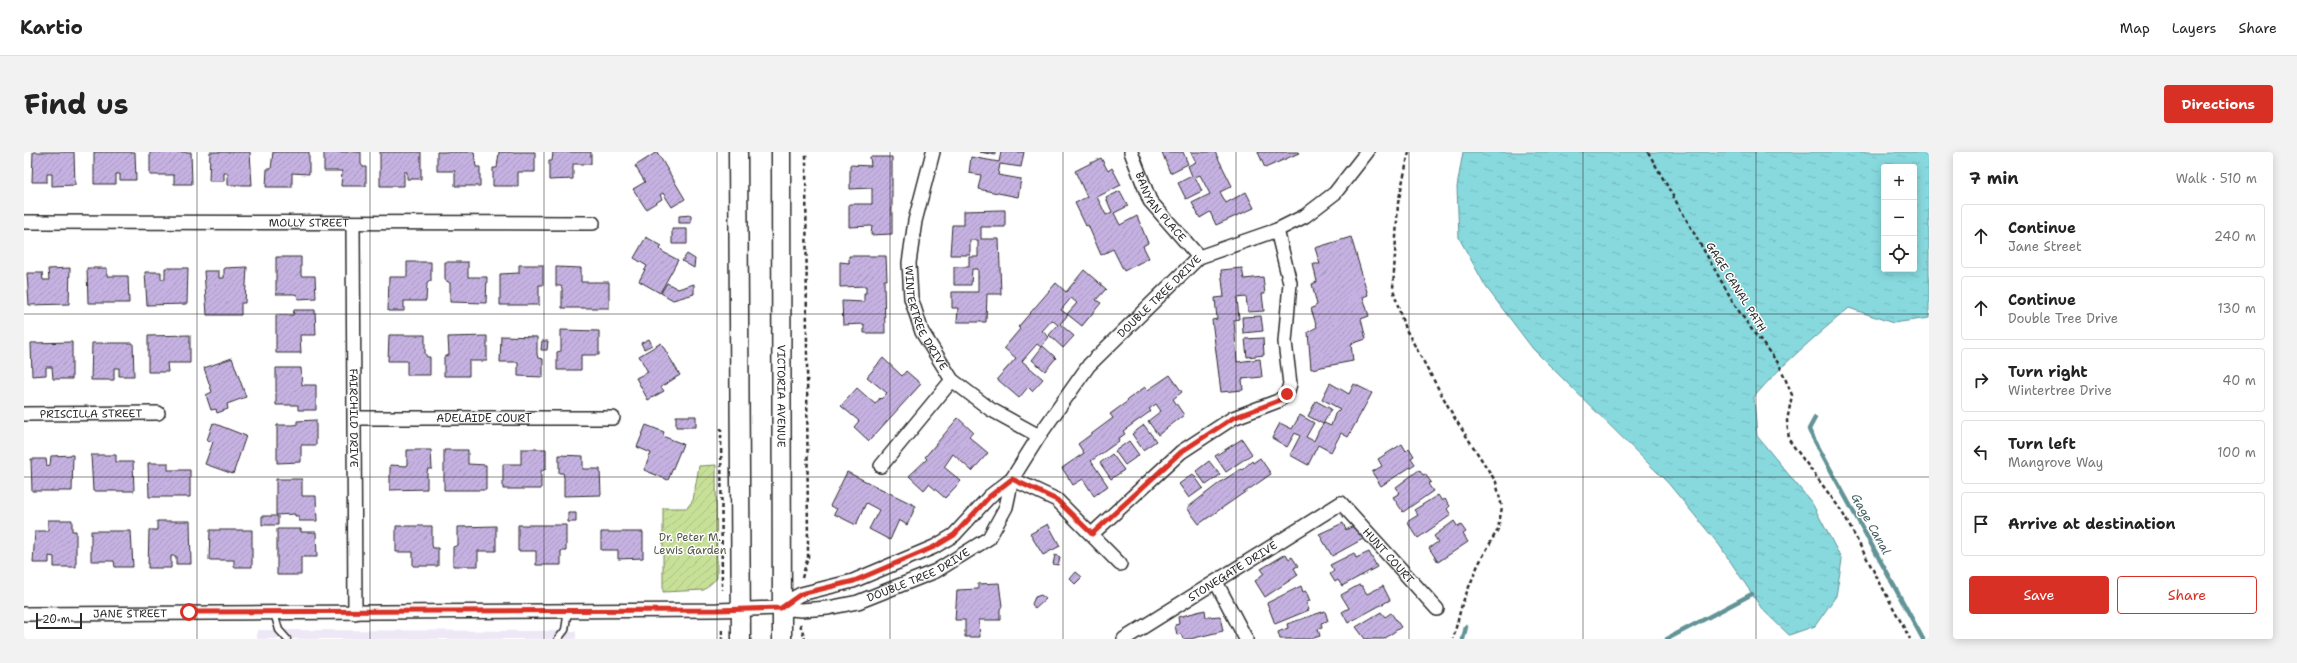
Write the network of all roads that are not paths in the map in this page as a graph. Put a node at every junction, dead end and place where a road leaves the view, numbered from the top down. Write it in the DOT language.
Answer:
graph roads {
  1 [pos="738,152"];
  2 [pos="780,152"];
  3 [pos="933,152"];
  4 [pos="1131,152"];
  5 [pos="1367,152"];
  6 [pos="24,222"];
  7 [pos="353,224"];
  8 [pos="593,224"];
  9 [pos="1276,230"];
  10 [pos="1199,257"];
  11 [pos="952,380"];
  12 [pos="158,413"];
  13 [pos="24,414"];
  14 [pos="355,418"];
  15 [pos="613,418"];
  16 [pos="1039,436"];
  17 [pos="881,466"];
  18 [pos="1012,479"];
  19 [pos="1342,503"];
  20 [pos="1092,534"];
  21 [pos="1120,564"];
  22 [pos="1216,582"];
  23 [pos="781,608"];
  24 [pos="1437,609"];
  25 [pos="568,610"];
  26 [pos="740,610"];
  27 [pos="274,613"];
  28 [pos="355,613"];
  29 [pos="24,614"];
  30 [pos="563,636"];
  31 [pos="288,639"];
  32 [pos="558,639"];
  33 [pos="741,639"];
  34 [pos="782,639"];
  35 [pos="1124,639"];
  36 [pos="1246,639"];
  1 -- 26 [label="main road"];
  2 -- 23 [label="main road, VICTORIA AVENUE"];
  3 -- 11 [label="street, WINTERTREE DRIVE"];
  4 -- 10 [label="street, BANYAN PLACE"];
  5 -- 9 [label="street, DOUBLE TREE DRIVE"];
  6 -- 7 [label="street, MOLLY STREET"];
  7 -- 8 [label="street, MOLLY STREET"];
  7 -- 14 [label="street, FAIRCHILD DRIVE"];
  9 -- 10 [label="street, DOUBLE TREE DRIVE"];
  9 -- 20 [label="street"];
  10 -- 16 [label="street, DOUBLE TREE DRIVE"];
  11 -- 16 [label="street, WINTERTREE DRIVE"];
  11 -- 17 [label="street"];
  12 -- 13 [label="street, PRISCILLA STREET"];
  14 -- 15 [label="street, ADELAIDE COURT"];
  14 -- 28 [label="street, FAIRCHILD DRIVE"];
  16 -- 18 [label="street, DOUBLE TREE DRIVE"];
  18 -- 20 [label="street"];
  18 -- 23 [label="street, DOUBLE TREE DRIVE"];
  18 -- 23 [label="street, DOUBLE TREE DRIVE"];
  19 -- 22 [label="street, STONEGATE DRIVE"];
  19 -- 24 [label="street, HUNT COURT"];
  20 -- 21 [label="street"];
  22 -- 35 [label="street, STONEGATE DRIVE"];
  22 -- 36 [label="street"];
  23 -- 26 [label="street, DOUBLE TREE DRIVE"];
  23 -- 34 [label="main road, VICTORIA AVENUE"];
  25 -- 26 [label="street, JANE STREET"];
  25 -- 28 [label="street, JANE STREET"];
  25 -- 30 [label="lane"];
  26 -- 33 [label="main road"];
  27 -- 28 [label="street, JANE STREET"];
  27 -- 29 [label="street, JANE STREET"];
  27 -- 31 [label="lane"];
  30 -- 32 [label="lane"];
}
